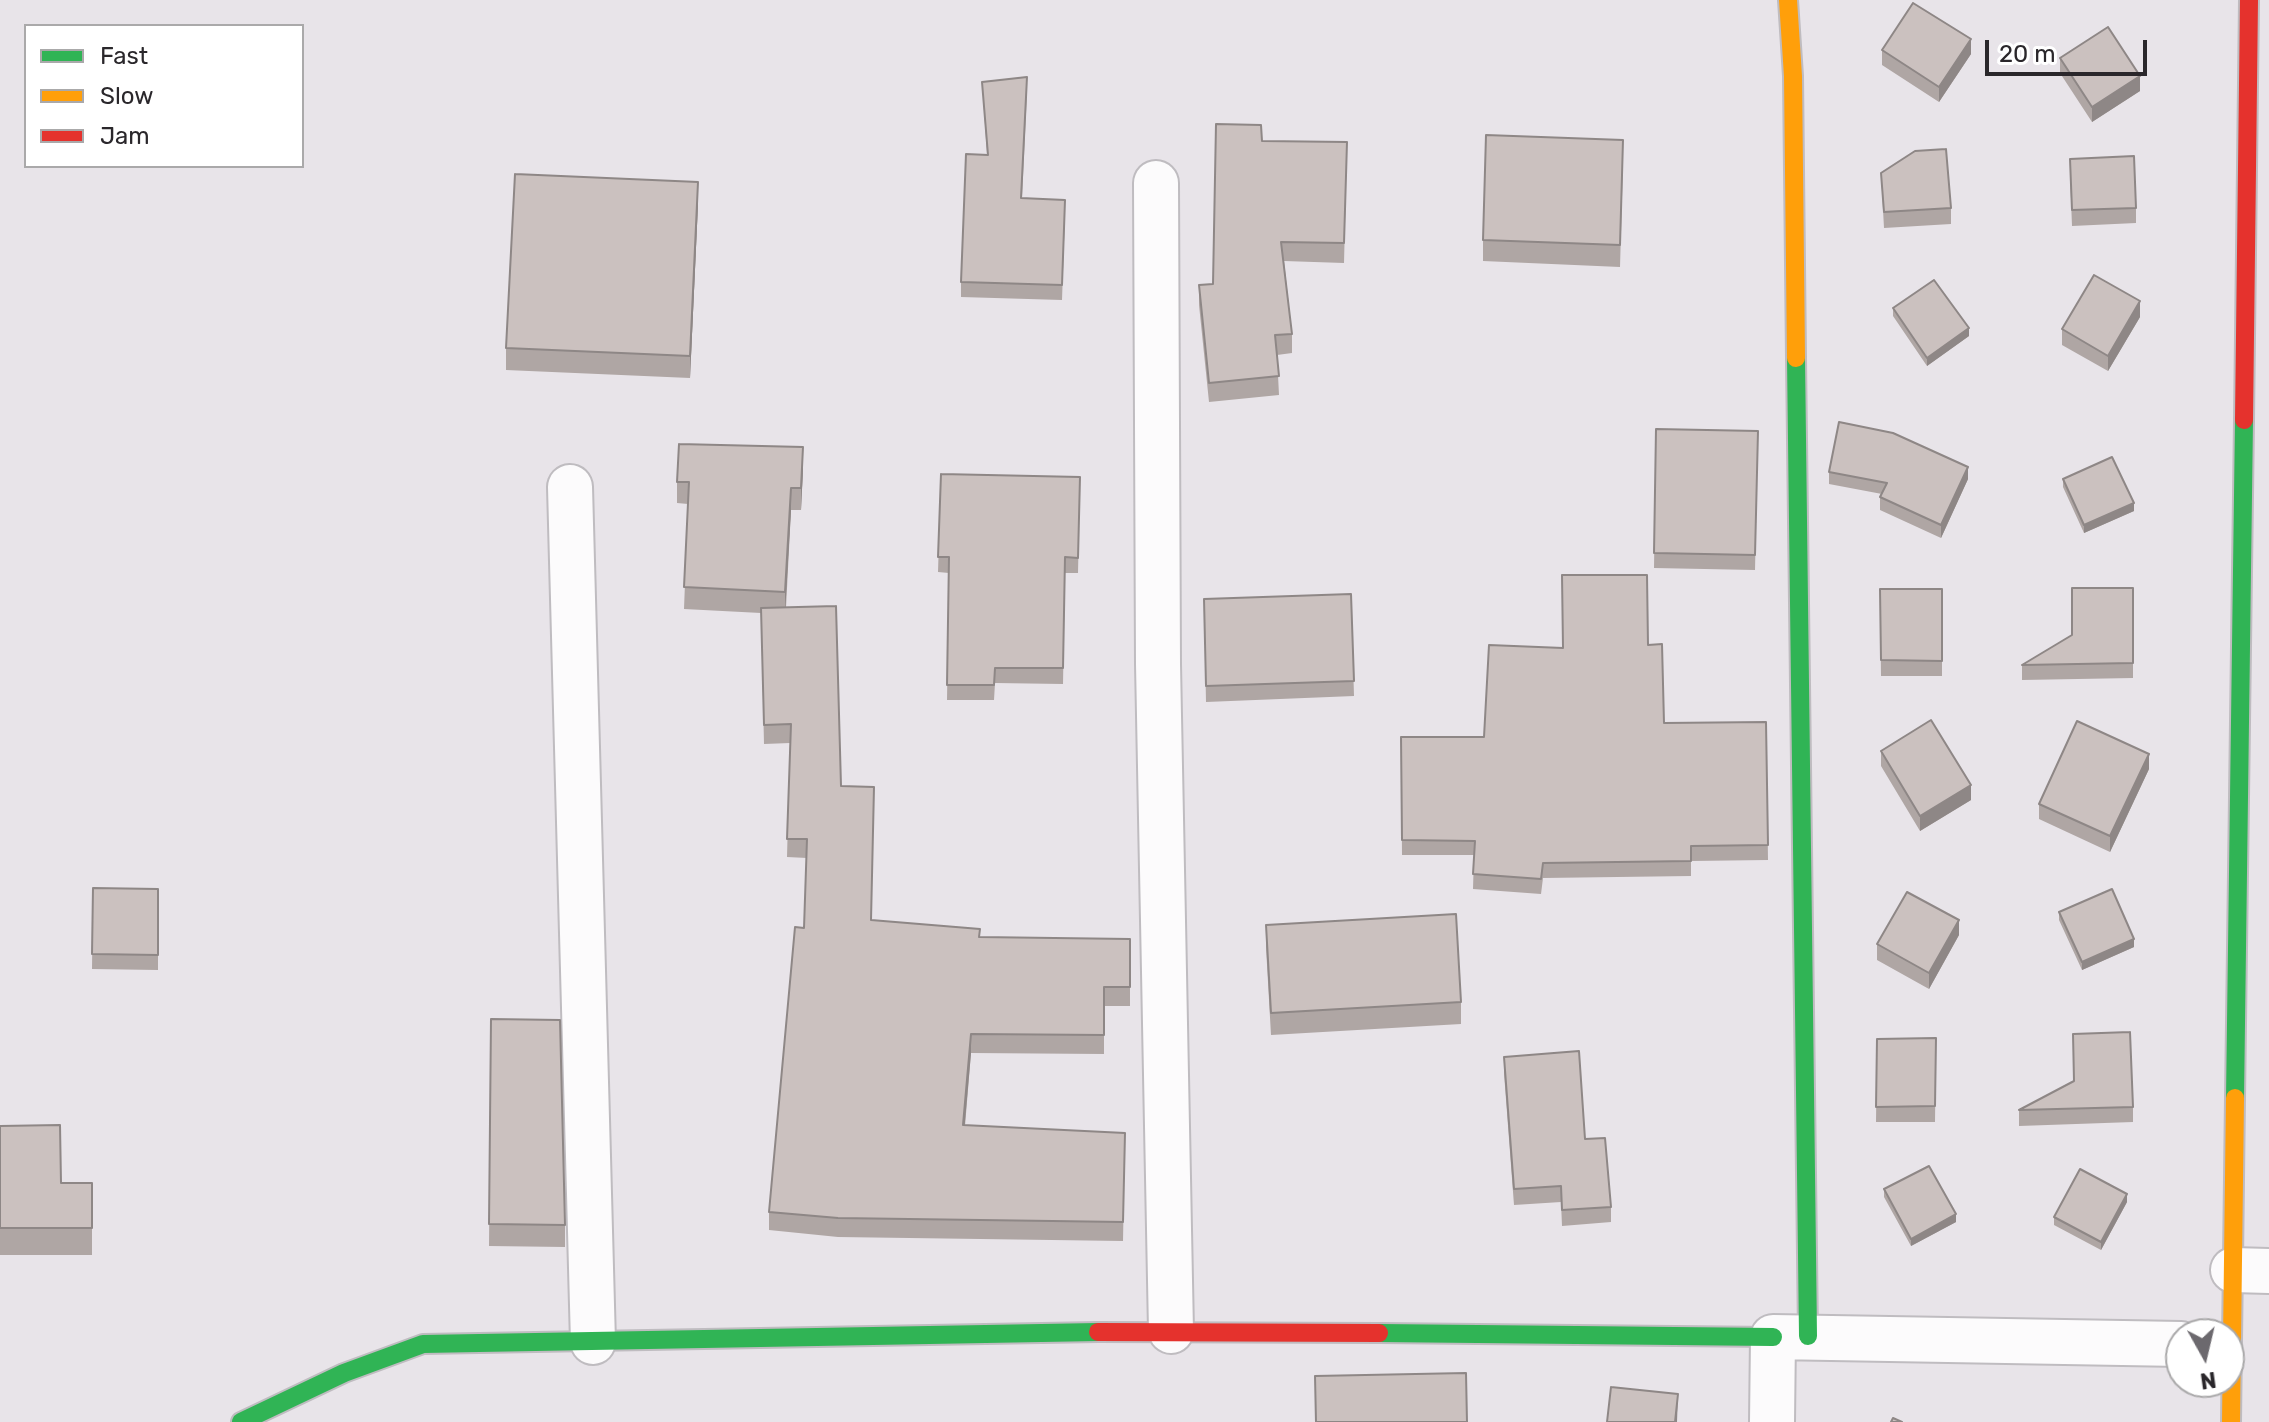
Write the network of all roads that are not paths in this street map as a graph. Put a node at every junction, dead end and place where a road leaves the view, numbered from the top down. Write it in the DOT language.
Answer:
graph roads {
  1 [pos="1788,0"];
  2 [pos="2249,0"];
  3 [pos="1156,183"];
  4 [pos="570,487"];
  5 [pos="2251,1271"];
  6 [pos="2238,1318"];
  7 [pos="1171,1331"];
  8 [pos="1790,1336"];
  9 [pos="593,1342"];
  10 [pos="2165,1344"];
  11 [pos="2231,1398"];
  12 [pos="241,1422"];
  13 [pos="1772,1422"];
  14 [pos="2231,1422"];
  1 -- 8 [label="street"];
  2 -- 5 [label="street"];
  3 -- 7 [label="street"];
  4 -- 9 [label="street"];
  5 -- 6 [label="street"];
  7 -- 8 [label="street"];
  7 -- 9 [label="street"];
  8 -- 10 [label="street"];
  8 -- 13 [label="street"];
  9 -- 12 [label="street"];
  11 -- 14 [label="street"];
}
